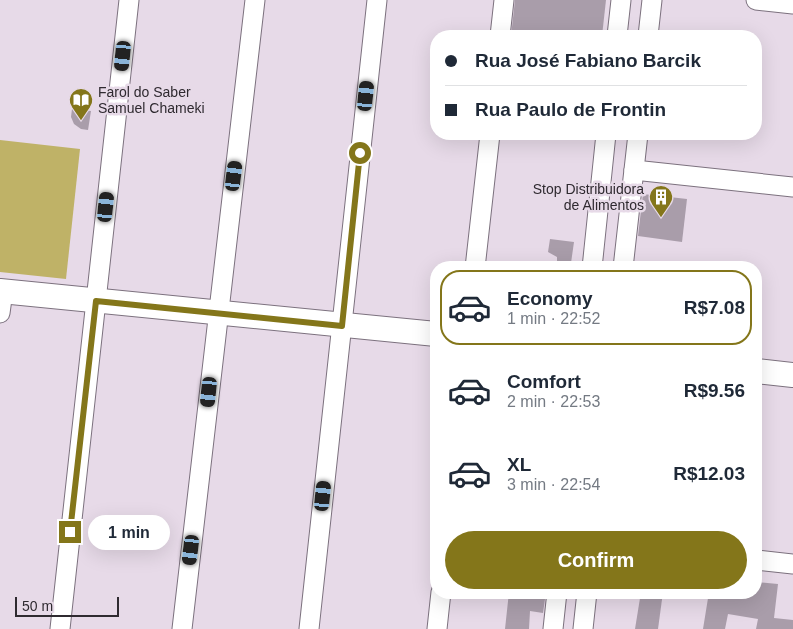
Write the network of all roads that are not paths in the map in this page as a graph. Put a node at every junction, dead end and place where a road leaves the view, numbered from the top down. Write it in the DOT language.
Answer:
graph roads {
  1 [pos="129,0"];
  2 [pos="255,0"];
  3 [pos="376,0"];
  4 [pos="504,0"];
  5 [pos="620,0"];
  6 [pos="652,0"];
  7 [pos="756,0"];
  8 [pos="793,4"];
  9 [pos="501,30"];
  10 [pos="618,30"];
  11 [pos="649,30"];
  12 [pos="489,140"];
  13 [pos="605,140"];
  14 [pos="637,140"];
  15 [pos="634,170"];
  16 [pos="793,187"];
  17 [pos="476,261"];
  18 [pos="593,261"];
  19 [pos="624,261"];
  20 [pos="1,299"];
  21 [pos="96,301"];
  22 [pos="218,313"];
  23 [pos="342,326"];
  24 [pos="430,333"];
  25 [pos="762,372"];
  26 [pos="793,375"];
  27 [pos="762,561"];
  28 [pos="793,564"];
  29 [pos="440,599"];
  30 [pos="556,599"];
  31 [pos="586,599"];
  32 [pos="60,629"];
  33 [pos="182,629"];
  34 [pos="309,629"];
  35 [pos="437,629"];
  36 [pos="553,629"];
  37 [pos="583,629"];
  1 -- 21 [label="street"];
  2 -- 22 [label="street"];
  3 -- 23 [label="street"];
  4 -- 9 [label="street"];
  5 -- 10 [label="street"];
  6 -- 11 [label="street"];
  7 -- 8 [label="street"];
  12 -- 17 [label="street"];
  13 -- 18 [label="street"];
  14 -- 15 [label="street"];
  15 -- 16 [label="street"];
  15 -- 19 [label="street"];
  20 -- 21 [label="main road"];
  21 -- 22 [label="main road"];
  21 -- 32 [label="street"];
  22 -- 23 [label="main road"];
  22 -- 33 [label="street"];
  23 -- 24 [label="main road"];
  23 -- 34 [label="street"];
  25 -- 26 [label="main road"];
  27 -- 28 [label="street"];
  29 -- 35 [label="street"];
  30 -- 36 [label="street"];
  31 -- 37 [label="street"];
}
